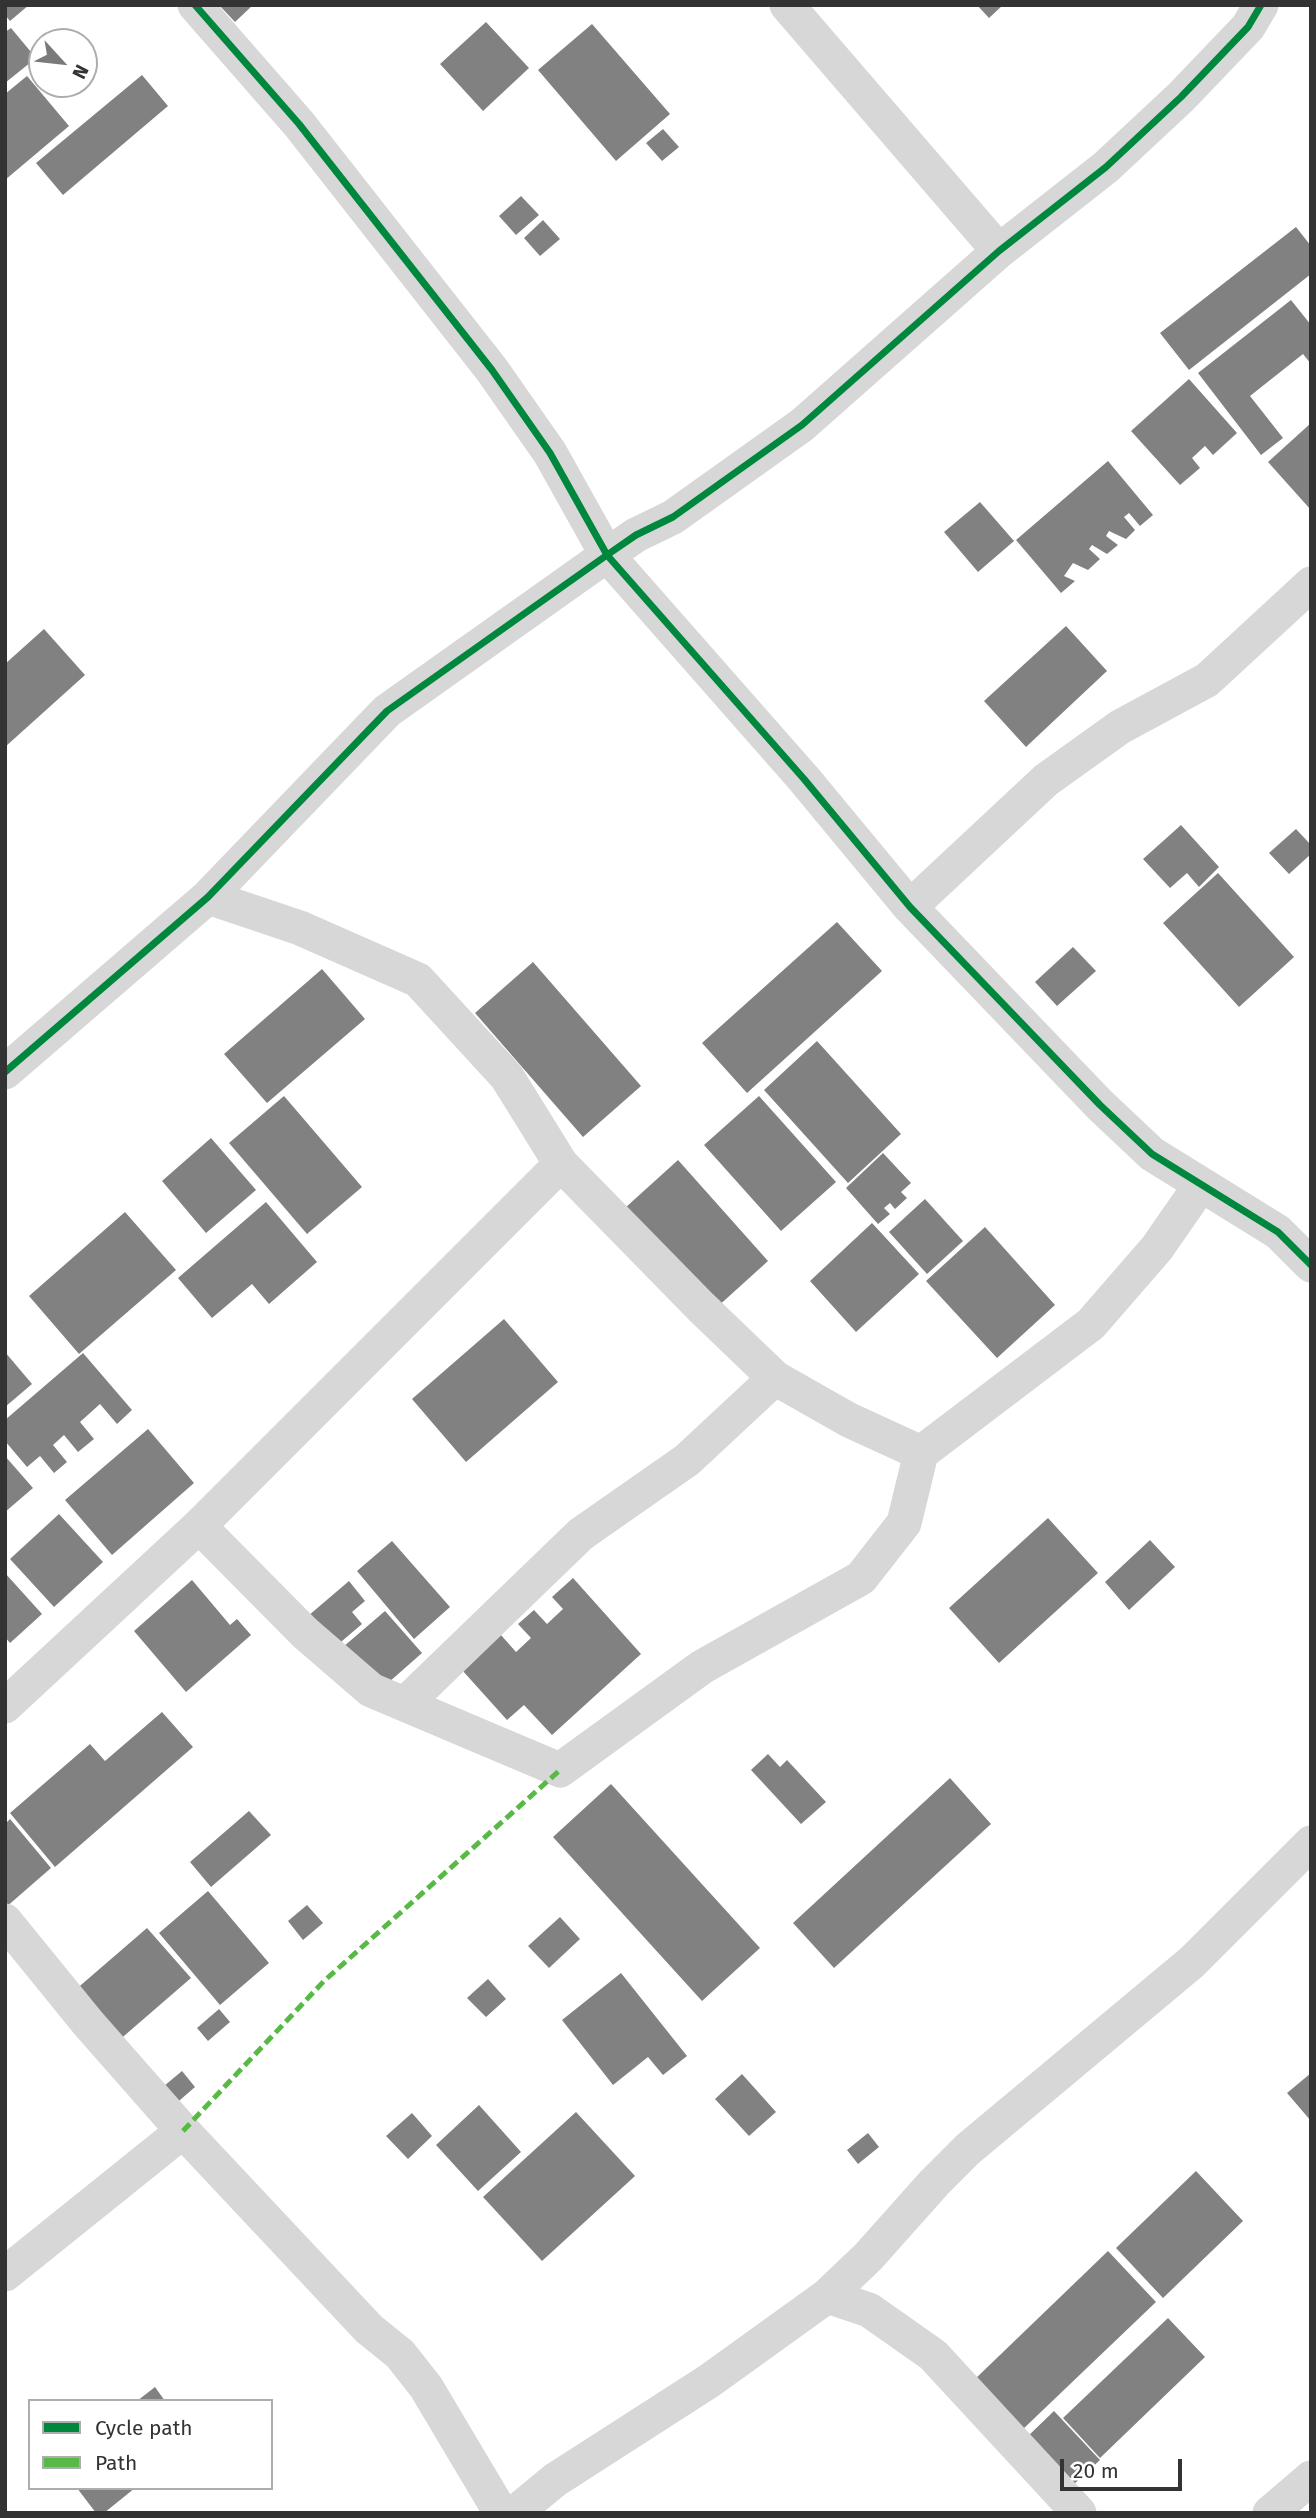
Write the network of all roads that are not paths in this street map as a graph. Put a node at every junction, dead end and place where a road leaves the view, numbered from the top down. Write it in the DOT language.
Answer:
graph roads {
  1 [pos="195,5"];
  2 [pos="787,5"];
  3 [pos="1261,5"];
  4 [pos="999,251"];
  5 [pos="607,555"];
  6 [pos="1311,584"];
  7 [pos="208,897"];
  8 [pos="910,907"];
  9 [pos="5,1072"];
  10 [pos="561,1164"];
  11 [pos="1200,1186"];
  12 [pos="1311,1265"];
  13 [pos="775,1378"];
  14 [pos="921,1453"];
  15 [pos="199,1526"];
  16 [pos="406,1703"];
  17 [pos="5,1706"];
  18 [pos="1311,1843"];
  19 [pos="5,1921"];
  20 [pos="183,2131"];
  21 [pos="5,2274"];
  22 [pos="827,2297"];
  23 [pos="1311,2478"];
  24 [pos="501,2513"];
  25 [pos="515,2513"];
  26 [pos="1079,2513"];
  27 [pos="1270,2513"];
  1 -- 5 [label="street"];
  2 -- 4 [label="street"];
  3 -- 4 [label="street"];
  4 -- 5 [label="street"];
  5 -- 7 [label="street"];
  5 -- 8 [label="street"];
  6 -- 8 [label="street"];
  7 -- 9 [label="street"];
  7 -- 10 [label="street"];
  8 -- 11 [label="street"];
  10 -- 13 [label="street"];
  10 -- 15 [label="street"];
  11 -- 12 [label="street"];
  11 -- 14 [label="street"];
  13 -- 14 [label="street"];
  13 -- 16 [label="street"];
  14 -- 16 [label="street"];
  15 -- 16 [label="street"];
  15 -- 17 [label="street"];
  18 -- 22 [label="street"];
  19 -- 20 [label="street"];
  20 -- 21 [label="street"];
  20 -- 24 [label="street"];
  22 -- 25 [label="street"];
  22 -- 26 [label="street"];
  23 -- 27 [label="street"];
}
